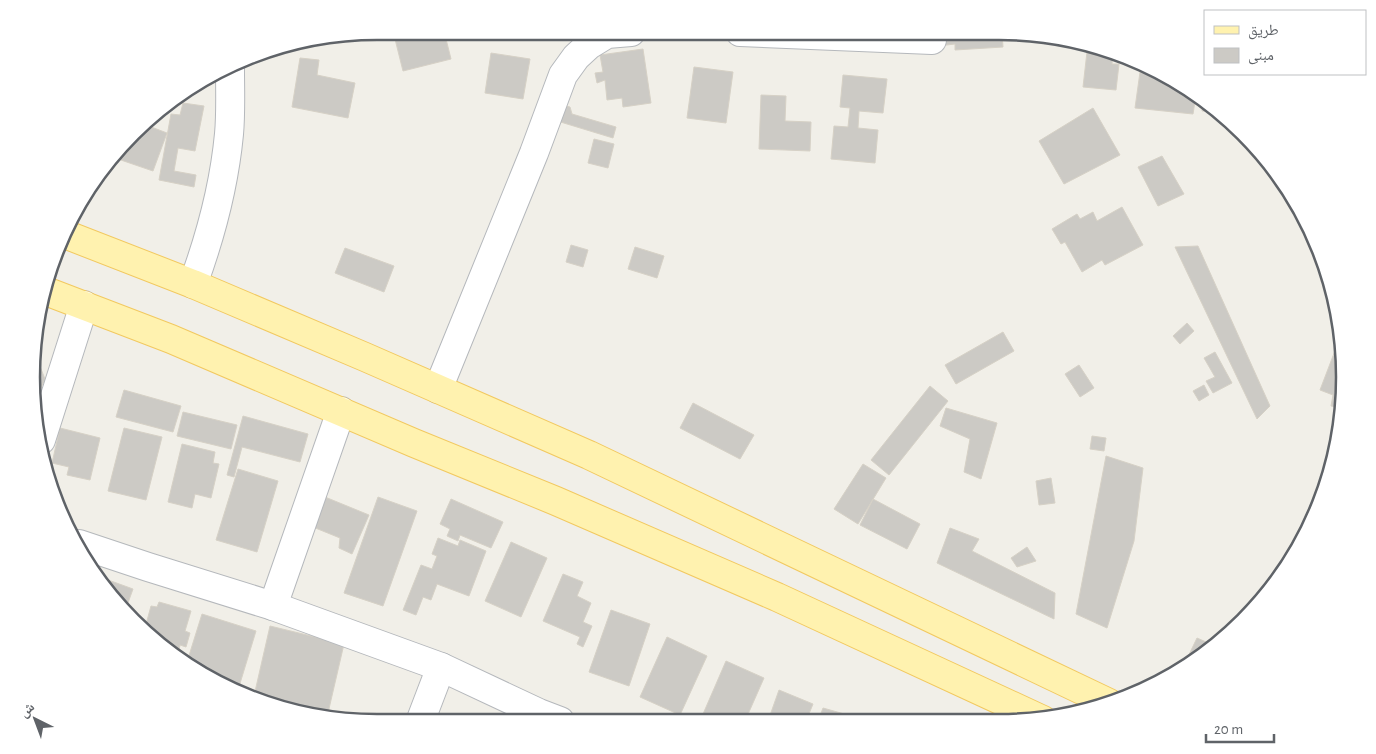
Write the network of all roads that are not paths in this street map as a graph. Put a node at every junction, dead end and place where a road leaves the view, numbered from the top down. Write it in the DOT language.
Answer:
graph roads {
  1 [pos="597,40"];
  2 [pos="230,74"];
  3 [pos="71,237"];
  4 [pos="193,284"];
  5 [pos="50,293"];
  6 [pos="84,305"];
  7 [pos="438,389"];
  8 [pos="341,411"];
  9 [pos="44,430"];
  10 [pos="85,546"];
  11 [pos="273,606"];
  12 [pos="442,668"];
  13 [pos="1101,698"];
  14 [pos="1027,712"];
  15 [pos="423,714"];
  16 [pos="542,714"];
  1 -- 7 [label="street"];
  2 -- 4 [label="street"];
  3 -- 4 [label="main road"];
  4 -- 7 [label="main road"];
  5 -- 6 [label="main road"];
  6 -- 8 [label="main road"];
  6 -- 9 [label="street"];
  7 -- 13 [label="main road"];
  8 -- 11 [label="street"];
  8 -- 14 [label="main road"];
  10 -- 11 [label="street"];
  11 -- 12 [label="street"];
  12 -- 15 [label="street"];
  12 -- 16 [label="street"];
}
